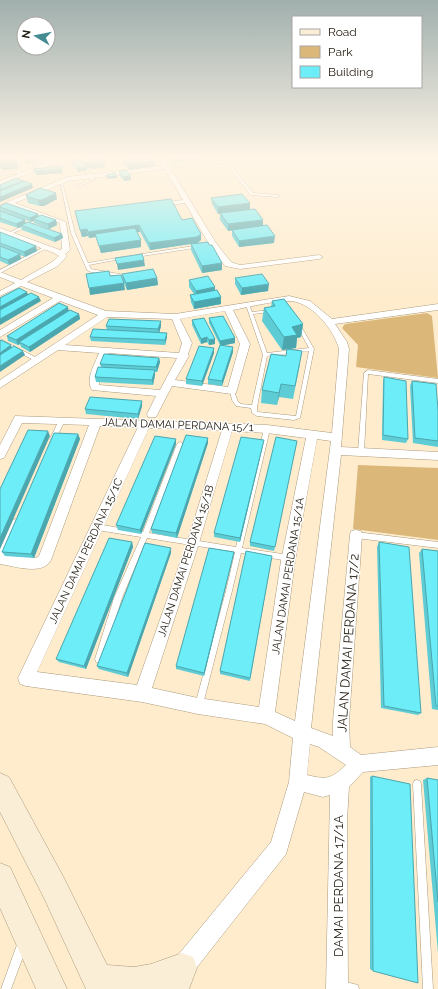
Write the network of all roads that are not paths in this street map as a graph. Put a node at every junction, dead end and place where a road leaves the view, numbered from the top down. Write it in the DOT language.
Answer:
graph roads {
  1 [pos="11,204"];
  2 [pos="66,204"];
  3 [pos="163,204"];
  4 [pos="189,204"];
  5 [pos="149,206"];
  6 [pos="46,216"];
  7 [pos="0,230"];
  8 [pos="10,233"];
  9 [pos="213,244"];
  10 [pos="47,247"];
  11 [pos="62,254"];
  12 [pos="135,256"];
  13 [pos="18,257"];
  14 [pos="319,257"];
  15 [pos="127,258"];
  16 [pos="25,259"];
  17 [pos="87,264"];
  18 [pos="0,273"];
  19 [pos="124,276"];
  20 [pos="20,283"];
  21 [pos="0,294"];
  22 [pos="59,298"];
  23 [pos="248,305"];
  24 [pos="438,307"];
  25 [pos="228,309"];
  26 [pos="278,310"];
  27 [pos="252,313"];
  28 [pos="105,314"];
  29 [pos="175,317"];
  30 [pos="330,322"];
  31 [pos="297,323"];
  32 [pos="0,334"];
  33 [pos="0,340"];
  34 [pos="56,347"];
  35 [pos="312,349"];
  36 [pos="105,350"];
  37 [pos="265,355"];
  38 [pos="184,356"];
  39 [pos="37,360"];
  40 [pos="438,381"];
  41 [pos="168,382"];
  42 [pos="0,385"];
  43 [pos="232,390"];
  44 [pos="162,393"];
  45 [pos="254,407"];
  46 [pos="148,419"];
  47 [pos="62,420"];
  48 [pos="96,422"];
  49 [pos="228,427"];
  50 [pos="267,429"];
  51 [pos="312,436"];
  52 [pos="180,444"];
  53 [pos="336,444"];
  54 [pos="49,447"];
  55 [pos="361,452"];
  56 [pos="0,455"];
  57 [pos="438,456"];
  58 [pos="19,515"];
  59 [pos="96,527"];
  60 [pos="356,534"];
  61 [pos="145,536"];
  62 [pos="193,543"];
  63 [pos="438,545"];
  64 [pos="238,550"];
  65 [pos="0,557"];
  66 [pos="289,558"];
  67 [pos="99,659"];
  68 [pos="142,694"];
  69 [pos="198,706"];
  70 [pos="266,716"];
  71 [pos="302,734"];
  72 [pos="342,750"];
  73 [pos="438,756"];
  74 [pos="359,764"];
  75 [pos="298,782"];
  76 [pos="340,783"];
  77 [pos="417,784"];
  78 [pos="0,786"];
  79 [pos="0,877"];
  80 [pos="26,935"];
  81 [pos="178,978"];
  82 [pos="100,985"];
  83 [pos="343,988"];
  84 [pos="6,989"];
  85 [pos="52,989"];
  86 [pos="161,989"];
  87 [pos="428,989"];
  1 -- 6 [label="street"];
  2 -- 17 [label="lane"];
  3 -- 5 [label="street"];
  4 -- 9 [label="street"];
  6 -- 8 [label="lane"];
  6 -- 11 [label="street"];
  7 -- 8 [label="street"];
  8 -- 10 [label="street"];
  9 -- 12 [label="lane"];
  9 -- 14 [label="street"];
  10 -- 11 [label="street"];
  10 -- 16 [label="lane"];
  11 -- 20 [label="street"];
  13 -- 16 [label="lane"];
  15 -- 17 [label="lane"];
  16 -- 18 [label="lane"];
  17 -- 19 [label="lane"];
  18 -- 20 [label="street"];
  20 -- 21 [label="street"];
  20 -- 22 [label="street"];
  22 -- 28 [label="street"];
  22 -- 32 [label="street"];
  23 -- 25 [label="street"];
  23 -- 27 [label="lane"];
  23 -- 30 [label="street"];
  24 -- 30 [label="street"];
  25 -- 29 [label="street"];
  25 -- 43 [label="street"];
  26 -- 27 [label="lane"];
  27 -- 37 [label="lane"];
  28 -- 29 [label="street"];
  28 -- 34 [label="street"];
  29 -- 38 [label="street"];
  30 -- 53 [label="street"];
  31 -- 35 [label="lane"];
  33 -- 39 [label="lane"];
  34 -- 36 [label="street"];
  34 -- 39 [label="street"];
  35 -- 37 [label="lane"];
  35 -- 45 [label="lane"];
  36 -- 38 [label="street"];
  36 -- 44 [label="street"];
  37 -- 45 [label="lane"];
  38 -- 41 [label="street, JALAN DAMAI PERDANA 15/1C"];
  39 -- 42 [label="street"];
  40 -- 55 [label="lane"];
  41 -- 43 [label="street"];
  41 -- 44 [label="street, JALAN DAMAI PERDANA 15/1C"];
  43 -- 45 [label="lane"];
  44 -- 46 [label="street, JALAN DAMAI PERDANA 15/1C"];
  46 -- 48 [label="street, JALAN DAMAI PERDANA 15/1"];
  46 -- 49 [label="street, JALAN DAMAI PERDANA 15/1"];
  46 -- 59 [label="street, JALAN DAMAI PERDANA 15/1C"];
  47 -- 48 [label="street, JALAN DAMAI PERDANA 15/1"];
  47 -- 54 [label="lane"];
  47 -- 56 [label="street, JALAN DAMAI PERDANA 15/1"];
  48 -- 65 [label="street"];
  49 -- 50 [label="street, JALAN DAMAI PERDANA 15/1"];
  49 -- 62 [label="street, JALAN DAMAI PERDANA 15/1B"];
  50 -- 51 [label="street, JALAN DAMAI PERDANA 15/1"];
  50 -- 64 [label="lane"];
  51 -- 53 [label="street, JALAN DAMAI PERDANA 15/1"];
  51 -- 66 [label="street, JALAN DAMAI PERDANA 15/1A"];
  52 -- 61 [label="lane"];
  53 -- 55 [label="street, JALAN DAMAI PERDANA 15/1"];
  53 -- 71 [label="street"];
  55 -- 57 [label="street, JALAN DAMAI PERDANA 15/1"];
  58 -- 65 [label="lane"];
  59 -- 61 [label="lane"];
  59 -- 68 [label="street, JALAN DAMAI PERDANA 15/1C"];
  60 -- 63 [label="lane"];
  60 -- 72 [label="street, JALAN DAMAI PERDANA 17/2"];
  61 -- 62 [label="lane"];
  61 -- 67 [label="lane"];
  62 -- 64 [label="lane"];
  62 -- 68 [label="street, JALAN DAMAI PERDANA 15/1B"];
  64 -- 66 [label="lane"];
  64 -- 69 [label="lane"];
  66 -- 70 [label="street, JALAN DAMAI PERDANA 15/1A"];
  68 -- 69 [label="street"];
  69 -- 70 [label="street"];
  70 -- 71 [label="street"];
  71 -- 72 [label="street"];
  71 -- 75 [label="street"];
  72 -- 74 [label="street"];
  73 -- 74 [label="street"];
  74 -- 76 [label="street"];
  75 -- 76 [label="street"];
  75 -- 81 [label="street"];
  76 -- 83 [label="street, DAMAI PERDANA 17/1A"];
  77 -- 87 [label="lane"];
  78 -- 82 [label="main road"];
  79 -- 80 [label="main road"];
  80 -- 84 [label="lane"];
  80 -- 85 [label="main road"];
  81 -- 82 [label="main road"];
  81 -- 86 [label="street"];
}
